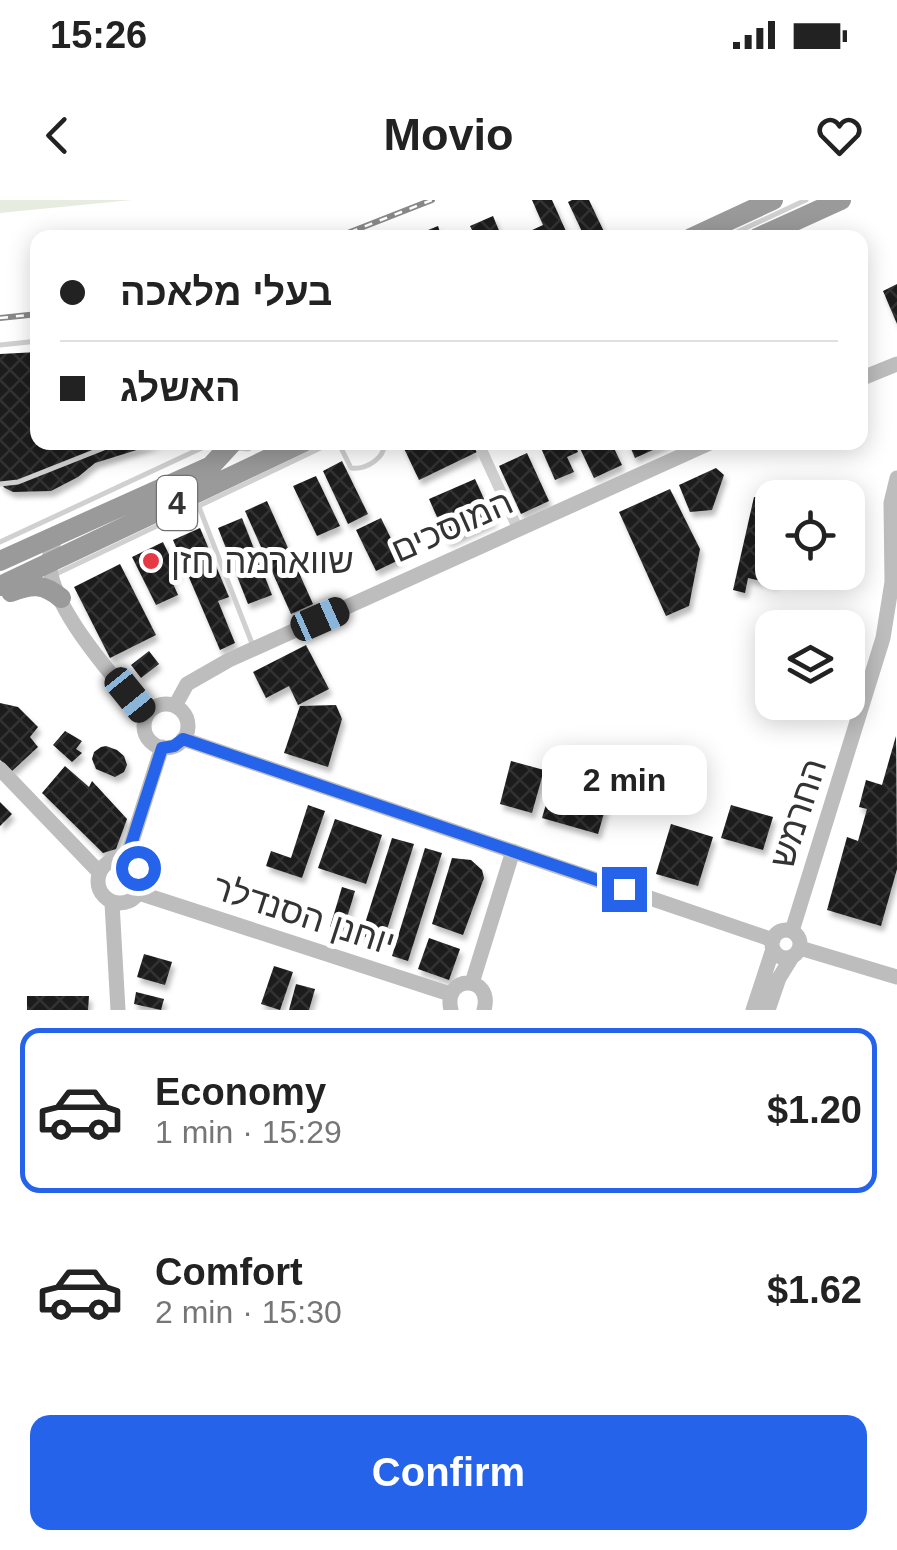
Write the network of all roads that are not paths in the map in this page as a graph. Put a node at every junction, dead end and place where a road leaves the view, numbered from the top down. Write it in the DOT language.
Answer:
graph roads {
  1 [pos="772,200"];
  2 [pos="806,200"];
  3 [pos="840,200"];
  4 [pos="708,230"];
  5 [pos="741,230"];
  6 [pos="784,230"];
  7 [pos="30,341"];
  8 [pos="0,345"];
  9 [pos="897,364"];
  10 [pos="868,377"];
  11 [pos="99,450"];
  12 [pos="197,450"];
  13 [pos="258,450"];
  14 [pos="319,450"];
  15 [pos="341,450"];
  16 [pos="385,450"];
  17 [pos="482,450"];
  18 [pos="694,450"];
  19 [pos="230,455"];
  20 [pos="897,478"];
  21 [pos="0,484"];
  22 [pos="199,506"];
  23 [pos="518,529"];
  24 [pos="59,535"];
  25 [pos="0,542"];
  26 [pos="0,561"];
  27 [pos="50,570"];
  28 [pos="28,585"];
  29 [pos="0,586"];
  30 [pos="0,597"];
  31 [pos="61,598"];
  32 [pos="254,649"];
  33 [pos="174,706"];
  34 [pos="146,715"];
  35 [pos="183,739"];
  36 [pos="162,748"];
  37 [pos="0,770"];
  38 [pos="513,851"];
  39 [pos="126,860"];
  40 [pos="99,872"];
  41 [pos="139,894"];
  42 [pos="112,902"];
  43 [pos="792,931"];
  44 [pos="773,944"];
  45 [pos="796,952"];
  46 [pos="897,977"];
  47 [pos="472,983"];
  48 [pos="450,1002"];
  49 [pos="489,1009"];
  50 [pos="118,1010"];
  51 [pos="753,1010"];
  52 [pos="768,1010"];
  1 -- 4 [label="highway"];
  2 -- 5 [label="lane"];
  3 -- 6 [label="highway"];
  7 -- 8 [label="lane"];
  9 -- 10 [label="street"];
  11 -- 21 [label="lane"];
  12 -- 25 [label="lane"];
  13 -- 19 [label="highway, 4"];
  14 -- 22 [label="lane"];
  15 -- 16 [label="lane"];
  17 -- 23 [label="street"];
  18 -- 23 [label="street, המוסכים"];
  19 -- 24 [label="highway, 4"];
  19 -- 27 [label="highway, 4"];
  20 -- 43 [label="street, החרמש"];
  22 -- 27 [label="lane"];
  22 -- 32 [label="lane"];
  23 -- 32 [label="street, המוסכים"];
  24 -- 26 [label="highway, 4"];
  24 -- 27 [label="street"];
  27 -- 28 [label="lane"];
  27 -- 29 [label="highway, 4"];
  27 -- 31 [label="street"];
  28 -- 30 [label="highway"];
  28 -- 31 [label="highway"];
  31 -- 34 [label="street"];
  32 -- 33 [label="street, המוסכים"];
  33 -- 34 [label="street"];
  33 -- 35 [label="street"];
  34 -- 36 [label="street"];
  35 -- 36 [label="street"];
  35 -- 38 [label="street"];
  36 -- 39 [label="street"];
  37 -- 40 [label="street"];
  38 -- 44 [label="street"];
  38 -- 47 [label="street"];
  39 -- 40 [label="street"];
  39 -- 41 [label="street"];
  40 -- 42 [label="street"];
  41 -- 42 [label="street"];
  41 -- 48 [label="street, יוחנן הסנדלר"];
  42 -- 50 [label="street"];
  43 -- 44 [label="street"];
  43 -- 45 [label="street"];
  44 -- 45 [label="street"];
  44 -- 51 [label="street"];
  45 -- 46 [label="street"];
  45 -- 52 [label="street"];
  47 -- 48 [label="street"];
  47 -- 49 [label="street"];
}
